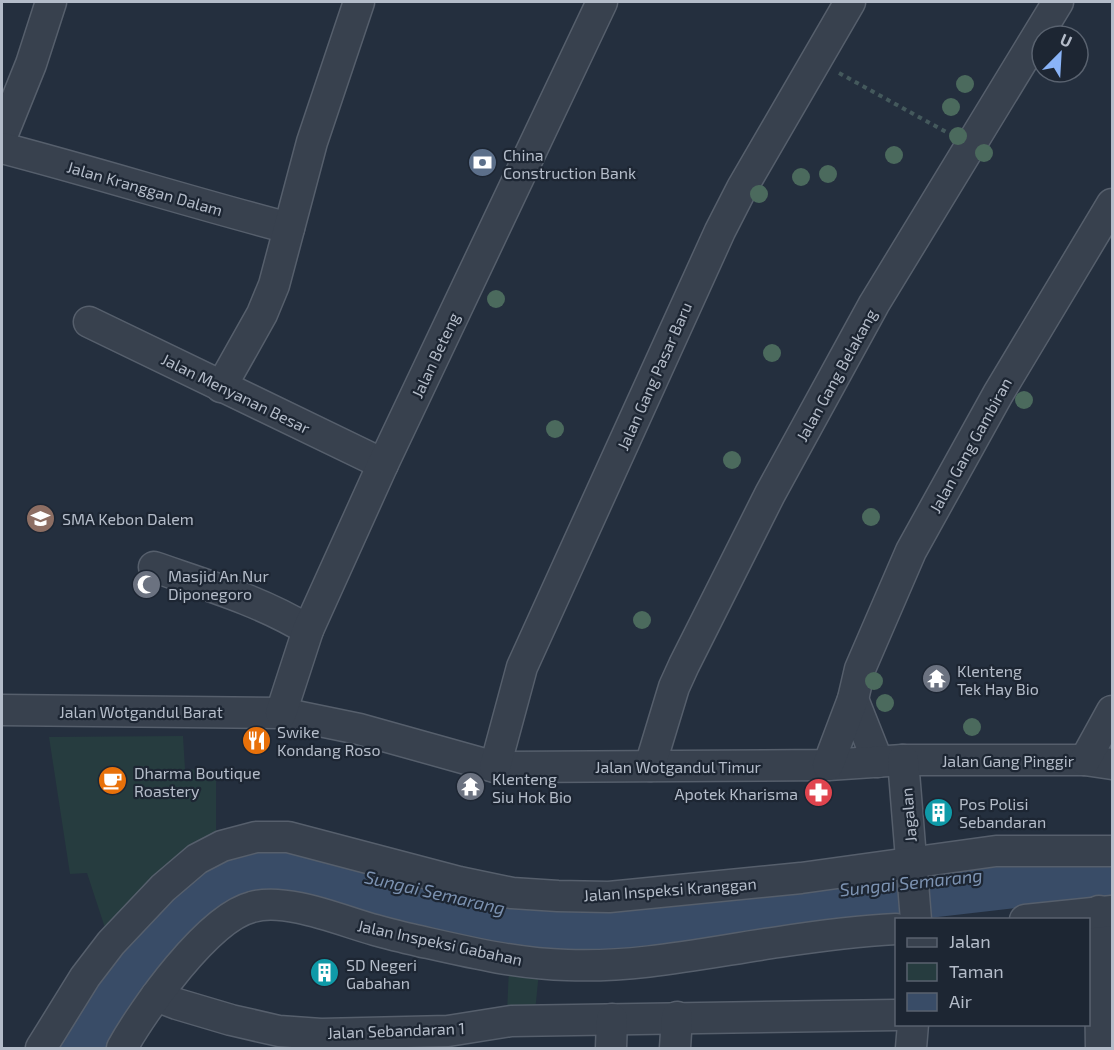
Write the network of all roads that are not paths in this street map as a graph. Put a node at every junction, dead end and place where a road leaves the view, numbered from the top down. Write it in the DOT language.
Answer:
graph roads {
  1 [pos="51,2"];
  2 [pos="359,2"];
  3 [pos="602,2"];
  4 [pos="850,2"];
  5 [pos="1058,2"];
  6 [pos="2,136"];
  7 [pos="2,148"];
  8 [pos="1113,204"];
  9 [pos="289,228"];
  10 [pos="89,322"];
  11 [pos="221,387"];
  12 [pos="383,464"];
  13 [pos="154,567"];
  14 [pos="308,630"];
  15 [pos="853,699"];
  16 [pos="2,710"];
  17 [pos="1113,711"];
  18 [pos="280,713"];
  19 [pos="890,761"];
  20 [pos="1099,762"];
  21 [pos="828,765"];
  22 [pos="650,766"];
  23 [pos="495,767"];
  24 [pos="1113,851"];
  25 [pos="912,866"];
  26 [pos="1106,911"];
  27 [pos="916,918"];
  28 [pos="1043,918"];
  29 [pos="895,929"];
  30 [pos="156,996"];
  31 [pos="895,1015"];
  32 [pos="677,1017"];
  33 [pos="913,1026"];
  34 [pos="612,1034"];
  35 [pos="447,1040"];
  36 [pos="41,1048"];
  37 [pos="122,1048"];
  38 [pos="675,1048"];
  39 [pos="911,1048"];
  40 [pos="1101,1048"];
  1 -- 6 [label="street"];
  2 -- 9 [label="street"];
  3 -- 12 [label="street, Jalan Beteng"];
  4 -- 23 [label="street, Jalan Gang Pasar Baru"];
  5 -- 22 [label="street, Jalan Gang Belakang"];
  7 -- 9 [label="street, Jalan Kranggan Dalam"];
  8 -- 15 [label="street, Jalan Gang Gambiran"];
  9 -- 11 [label="street"];
  10 -- 11 [label="street, Jalan Menyanan Besar"];
  11 -- 12 [label="street, Jalan Menyanan Besar"];
  12 -- 14 [label="street, Jalan Beteng"];
  13 -- 14 [label="street"];
  14 -- 18 [label="street, Jalan Beteng"];
  15 -- 19 [label="street"];
  15 -- 21 [label="street, Jalan Gang Gambiran"];
  16 -- 18 [label="street, Jalan Wotgandul Barat"];
  17 -- 20 [label="street"];
  18 -- 23 [label="street, Jalan Wotgandul Timur"];
  19 -- 20 [label="street, Jalan Gang Pinggir"];
  19 -- 21 [label="street, Jalan Wotgandul Timur"];
  19 -- 25 [label="street, Jagalan"];
  21 -- 22 [label="street, Jalan Wotgandul Timur"];
  22 -- 23 [label="street, Jalan Wotgandul Timur"];
  24 -- 25 [label="street, Jalan Inspeksi Kranggan"];
  25 -- 27 [label="street, Jagalan"];
  25 -- 36 [label="street, Jalan Inspeksi Kranggan"];
  26 -- 28 [label="street"];
  26 -- 40 [label="street"];
  29 -- 30 [label="street, Jalan Inspeksi Gabahan"];
  30 -- 35 [label="street, Jalan Sebandaran 1"];
  30 -- 37 [label="street, Jalan Inspeksi Gabahan"];
  31 -- 32 [label="street, Jalan Sebandaran 1"];
  32 -- 34 [label="street, Jalan Sebandaran 1"];
  32 -- 38 [label="street"];
  33 -- 39 [label="street"];
  34 -- 35 [label="street, Jalan Sebandaran 1"];
}
